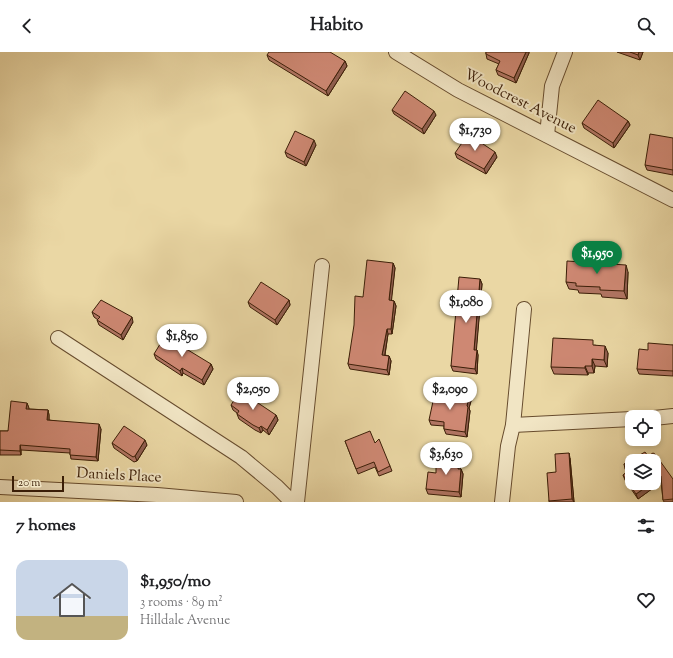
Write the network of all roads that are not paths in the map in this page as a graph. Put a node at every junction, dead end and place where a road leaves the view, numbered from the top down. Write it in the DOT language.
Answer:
graph roads {
  1 [pos="396,52"];
  2 [pos="565,52"];
  3 [pos="547,135"];
  4 [pos="673,200"];
  5 [pos="322,266"];
  6 [pos="524,309"];
  7 [pos="58,338"];
  8 [pos="673,416"];
  9 [pos="661,417"];
  10 [pos="625,419"];
  11 [pos="513,425"];
  12 [pos="0,487"];
  13 [pos="236,502"];
  14 [pos="292,502"];
  15 [pos="297,502"];
  16 [pos="502,502"];
  1 -- 3 [label="street, Woodcrest Avenue"];
  2 -- 3 [label="street"];
  3 -- 4 [label="street, Woodcrest Avenue"];
  5 -- 15 [label="street"];
  6 -- 11 [label="street"];
  7 -- 14 [label="street"];
  8 -- 9 [label="street"];
  10 -- 11 [label="street"];
  11 -- 16 [label="street"];
  12 -- 13 [label="street, Daniels Place"];
}
